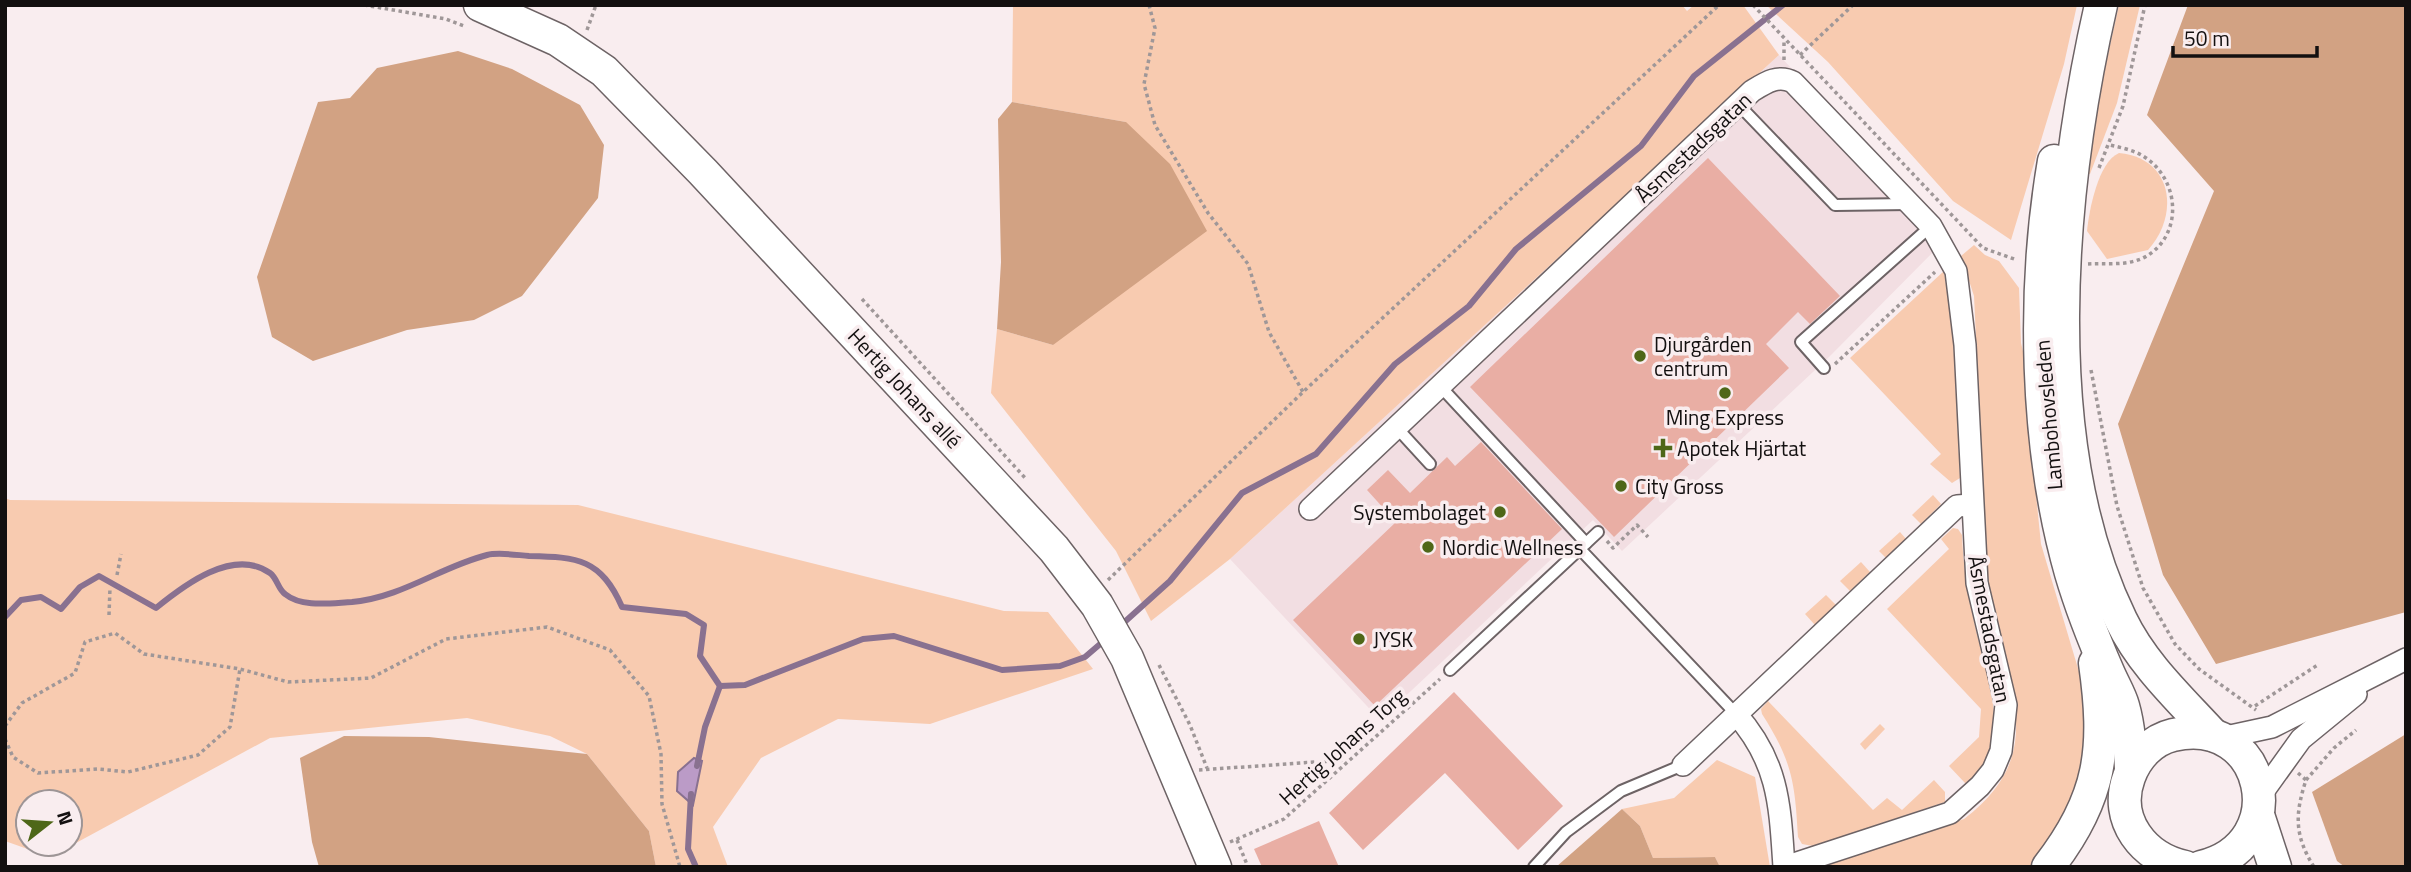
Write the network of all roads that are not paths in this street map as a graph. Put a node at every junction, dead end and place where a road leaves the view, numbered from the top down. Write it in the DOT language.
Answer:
graph roads {
  1 [pos="2101,5"];
  2 [pos="475,16"];
  3 [pos="2090,54"];
  4 [pos="1738,104"];
  5 [pos="1909,204"];
  6 [pos="1931,226"];
  7 [pos="1826,370"];
  8 [pos="1440,386"];
  9 [pos="1397,428"];
  10 [pos="1430,464"];
  11 [pos="1971,505"];
  12 [pos="1310,509"];
  13 [pos="1598,532"];
  14 [pos="1583,546"];
  15 [pos="2090,627"];
  16 [pos="2405,659"];
  17 [pos="1450,670"];
  18 [pos="1736,714"];
  19 [pos="2217,736"];
  20 [pos="1683,765"];
  21 [pos="2128,781"];
  22 [pos="2259,805"];
  23 [pos="1220,853"];
  24 [pos="2168,866"];
  25 [pos="1534,867"];
  26 [pos="1785,867"];
  27 [pos="2048,867"];
  28 [pos="2067,867"];
  29 [pos="2201,867"];
  30 [pos="2275,867"];
  1 -- 3 [label="main road, Lambohovsleden"];
  2 -- 23 [label="main road, Hertig Johans allé"];
  3 -- 15 [label="main road, Lambohovsleden"];
  3 -- 19 [label="main road, Lambohovsleden"];
  4 -- 5 [label="lane"];
  4 -- 5 [label="street, Åsmestadsgatan"];
  4 -- 8 [label="street, Åsmestadsgatan"];
  5 -- 6 [label="street, Åsmestadsgatan"];
  6 -- 7 [label="lane"];
  6 -- 11 [label="street, Åsmestadsgatan"];
  8 -- 9 [label="street, Åsmestadsgatan"];
  8 -- 14 [label="lane"];
  9 -- 10 [label="lane"];
  9 -- 12 [label="street, Åsmestadsgatan"];
  11 -- 18 [label="street"];
  11 -- 26 [label="street, Åsmestadsgatan"];
  13 -- 14 [label="lane"];
  14 -- 17 [label="lane"];
  14 -- 18 [label="lane"];
  15 -- 21 [label="main road, Lambohovsleden"];
  15 -- 27 [label="main road"];
  16 -- 19 [label="street"];
  16 -- 22 [label="street"];
  18 -- 20 [label="street"];
  18 -- 26 [label="street, Åsmestadsgatan"];
  19 -- 21 [label="main road"];
  19 -- 22 [label="main road, Lambohovsleden"];
  20 -- 25 [label="lane"];
  21 -- 24 [label="main road, Lambohovsleden"];
  21 -- 28 [label="main road"];
  22 -- 29 [label="main road"];
  22 -- 30 [label="main road"];
}
